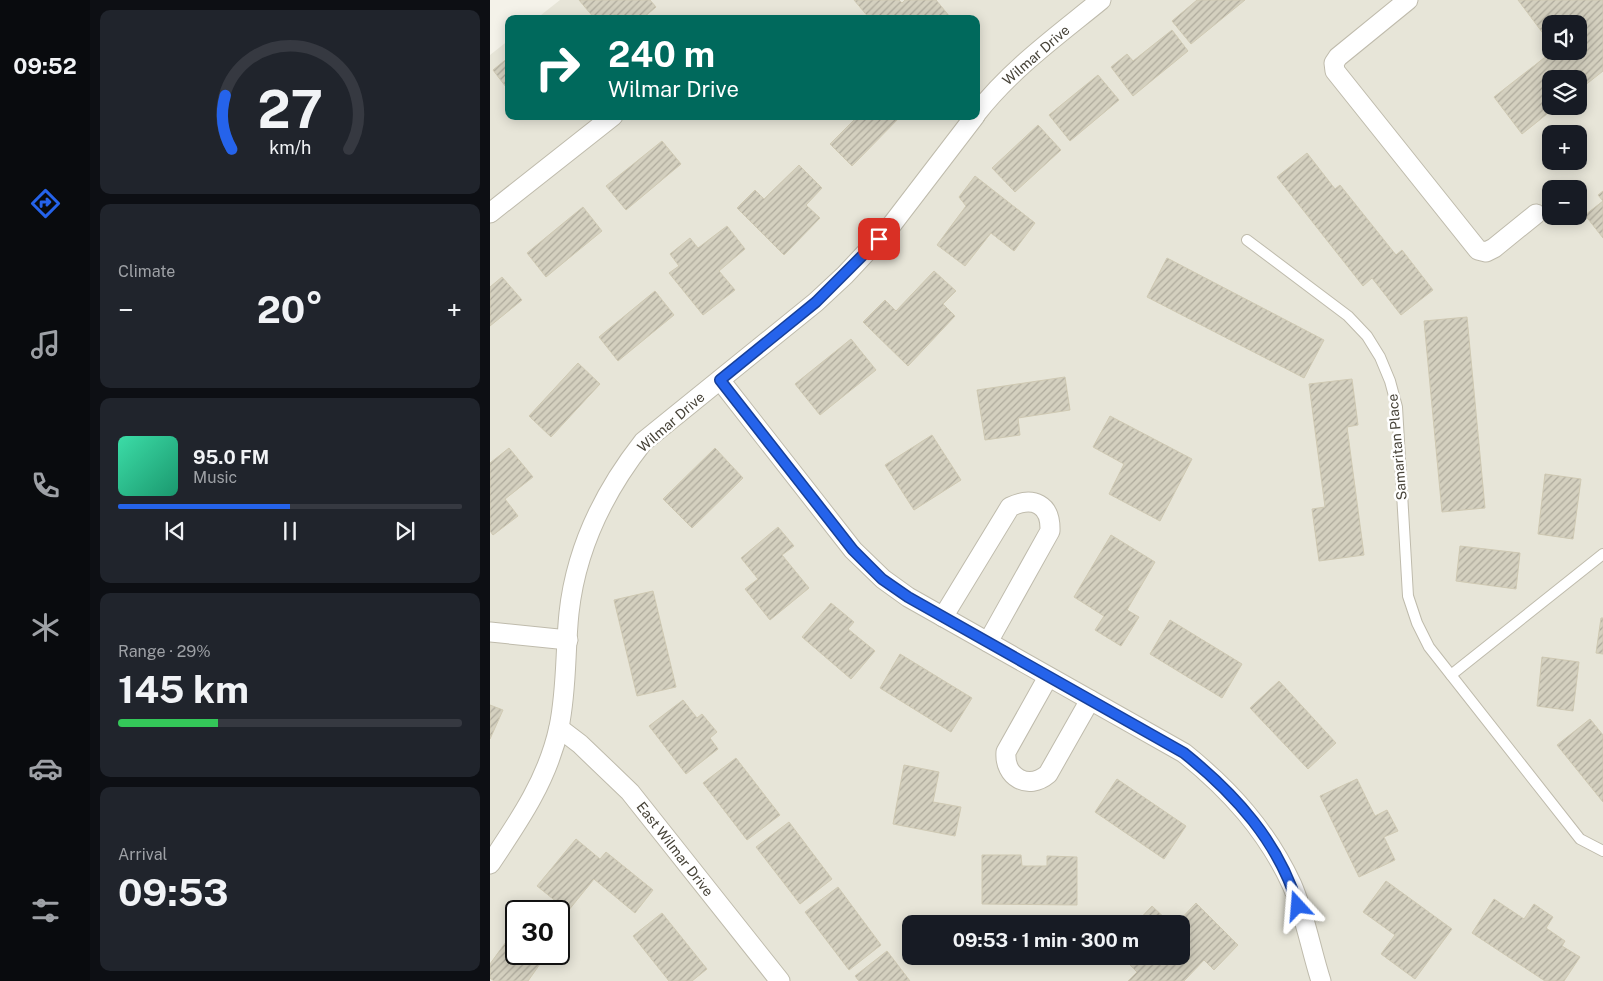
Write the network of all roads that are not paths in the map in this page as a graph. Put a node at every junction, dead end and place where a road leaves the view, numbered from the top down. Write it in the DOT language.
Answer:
graph roads {
  1 [pos="1101,0"];
  2 [pos="1408,0"];
  3 [pos="980,110"];
  4 [pos="608,120"];
  5 [pos="972,120"];
  6 [pos="490,213"];
  7 [pos="1536,214"];
  8 [pos="1247,240"];
  9 [pos="720,380"];
  10 [pos="1603,554"];
  11 [pos="943,617"];
  12 [pos="490,632"];
  13 [pos="568,640"];
  14 [pos="988,642"];
  15 [pos="1451,676"];
  16 [pos="1048,677"];
  17 [pos="1090,700"];
  18 [pos="559,728"];
  19 [pos="1603,851"];
  20 [pos="490,864"];
  21 [pos="780,981"];
  22 [pos="1321,981"];
  1 -- 3 [label="street, Wilmar Drive"];
  2 -- 7 [label="street"];
  4 -- 6 [label="street"];
  5 -- 9 [label="street, Wilmar Drive"];
  8 -- 15 [label="lane, Samaritan Place"];
  9 -- 11 [label="street"];
  9 -- 13 [label="street, Wilmar Drive"];
  10 -- 15 [label="lane"];
  11 -- 14 [label="street"];
  11 -- 14 [label="street"];
  12 -- 13 [label="street"];
  13 -- 18 [label="street, Wilmar Drive"];
  14 -- 16 [label="street"];
  15 -- 19 [label="lane, Samaritan Place"];
  16 -- 17 [label="street"];
  16 -- 17 [label="street"];
  17 -- 22 [label="street"];
  18 -- 20 [label="street, Wilmar Drive"];
  18 -- 21 [label="street, East Wilmar Drive"];
}
